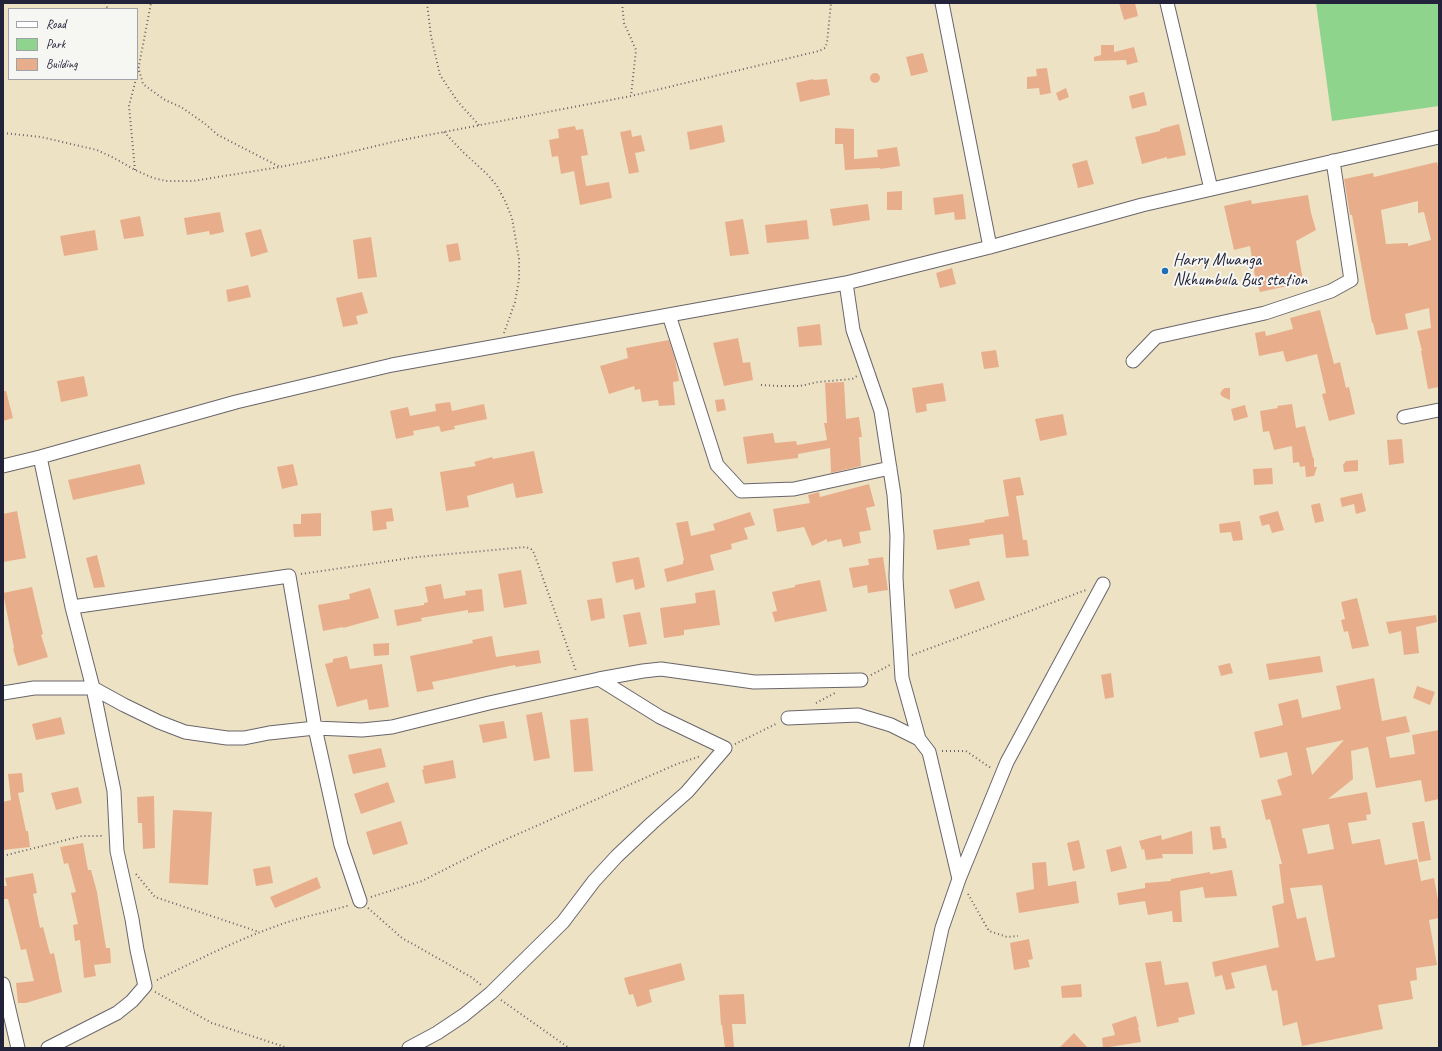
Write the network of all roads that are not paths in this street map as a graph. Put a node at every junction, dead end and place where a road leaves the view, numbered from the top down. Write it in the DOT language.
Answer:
graph roads {
  1 [pos="942,3"];
  2 [pos="1167,3"];
  3 [pos="1439,137"];
  4 [pos="1333,161"];
  5 [pos="1211,189"];
  6 [pos="990,247"];
  7 [pos="846,283"];
  8 [pos="669,315"];
  9 [pos="1133,361"];
  10 [pos="1439,410"];
  11 [pos="1404,417"];
  12 [pos="40,457"];
  13 [pos="3,466"];
  14 [pos="890,468"];
  15 [pos="1102,584"];
  16 [pos="72,607"];
  17 [pos="599,679"];
  18 [pos="861,680"];
  19 [pos="93,688"];
  20 [pos="3,693"];
  21 [pos="788,718"];
  22 [pos="315,728"];
  23 [pos="919,739"];
  24 [pos="959,879"];
  25 [pos="360,901"];
  26 [pos="4,993"];
  27 [pos="18,1048"];
  28 [pos="48,1048"];
  29 [pos="409,1048"];
  30 [pos="916,1048"];
  1 -- 6 [label="street"];
  2 -- 5 [label="street"];
  3 -- 4 [label="street"];
  4 -- 5 [label="street"];
  4 -- 9 [label="street"];
  5 -- 6 [label="street"];
  6 -- 7 [label="street"];
  7 -- 8 [label="street"];
  7 -- 14 [label="street"];
  8 -- 12 [label="street"];
  8 -- 14 [label="street"];
  10 -- 11 [label="street"];
  12 -- 13 [label="street"];
  12 -- 16 [label="street"];
  14 -- 23 [label="street"];
  15 -- 24 [label="street"];
  16 -- 19 [label="street"];
  16 -- 22 [label="street"];
  17 -- 18 [label="street"];
  17 -- 22 [label="street"];
  17 -- 29 [label="street"];
  19 -- 20 [label="street"];
  19 -- 22 [label="street"];
  19 -- 28 [label="street"];
  21 -- 23 [label="street"];
  22 -- 25 [label="street"];
  23 -- 24 [label="street"];
  24 -- 30 [label="street"];
  26 -- 27 [label="street"];
}
